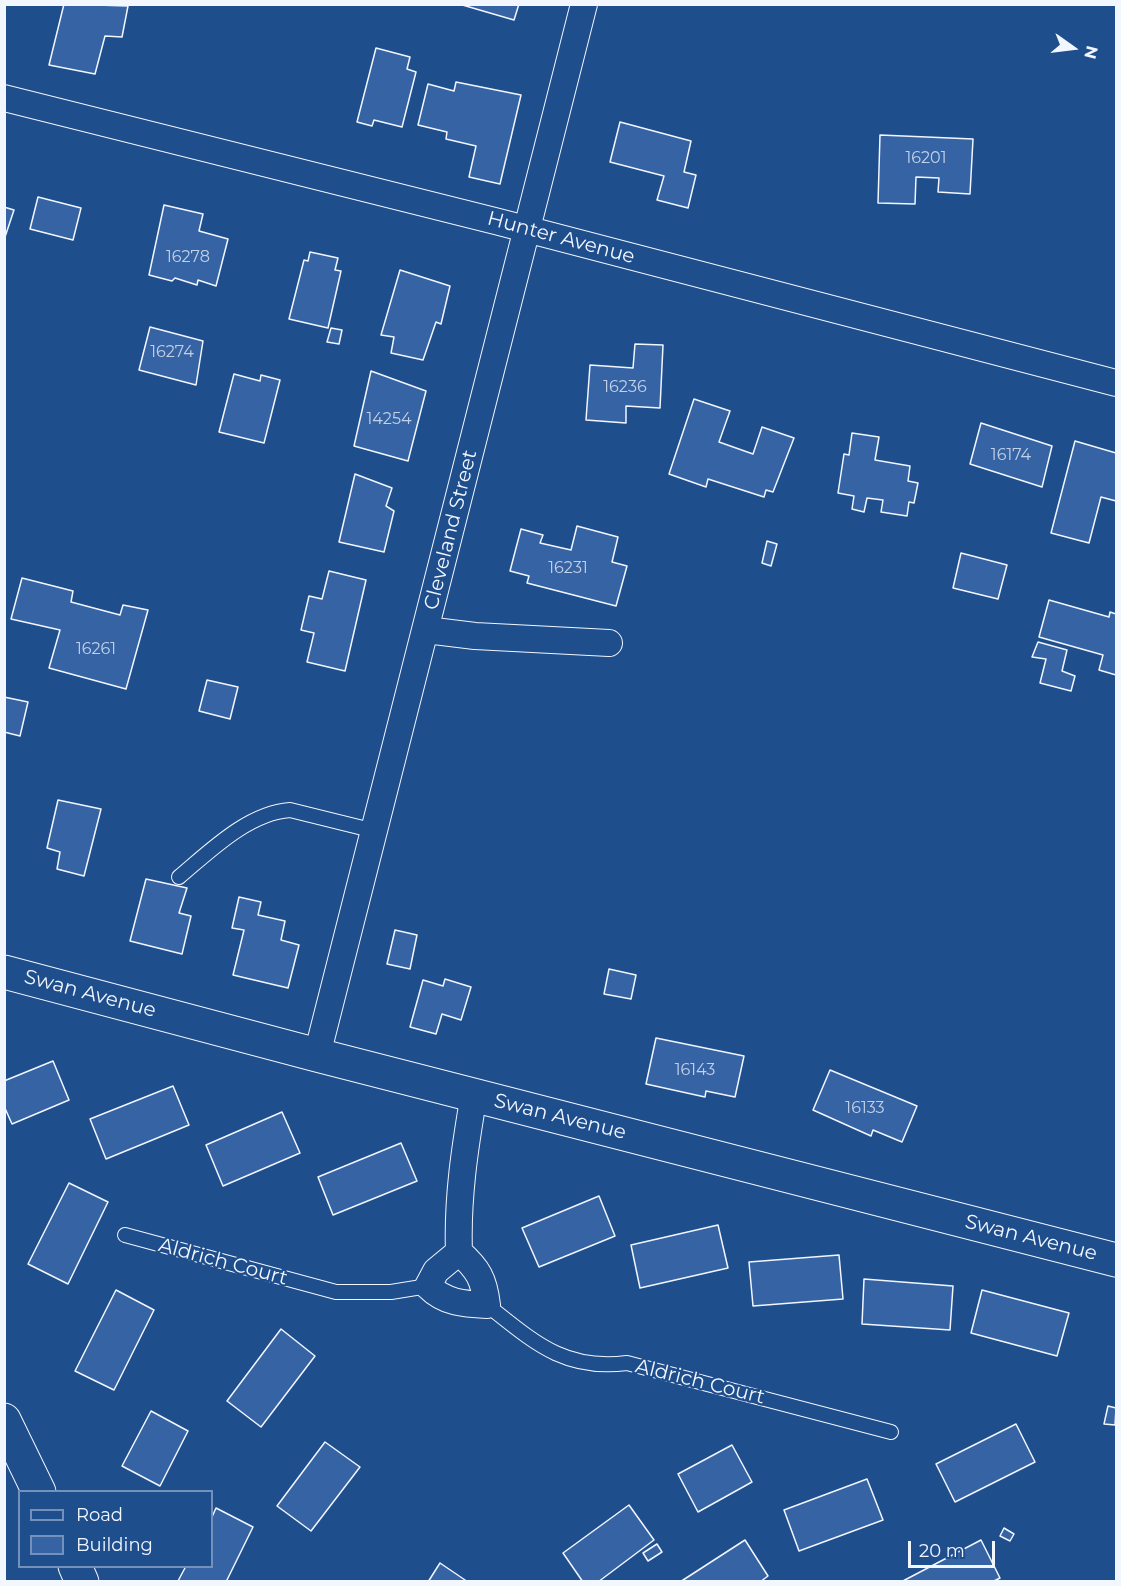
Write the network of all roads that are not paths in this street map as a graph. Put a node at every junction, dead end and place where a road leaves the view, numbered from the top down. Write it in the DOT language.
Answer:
graph roads {
  1 [pos="584,4"];
  2 [pos="4,98"];
  3 [pos="527,229"];
  4 [pos="1116,383"];
  5 [pos="426,630"];
  6 [pos="609,643"];
  7 [pos="375,831"];
  8 [pos="179,877"];
  9 [pos="4,972"];
  10 [pos="317,1055"];
  11 [pos="474,1094"];
  12 [pos="125,1235"];
  13 [pos="459,1252"];
  14 [pos="1116,1260"];
  15 [pos="428,1286"];
  16 [pos="487,1305"];
  17 [pos="4,1420"];
  18 [pos="891,1432"];
  19 [pos="39,1490"];
  1 -- 3 [label="street, Cleveland Street"];
  2 -- 3 [label="street, Hunter Avenue"];
  3 -- 4 [label="street, Hunter Avenue"];
  3 -- 5 [label="street, Cleveland Street"];
  5 -- 6 [label="street"];
  5 -- 7 [label="street, Cleveland Street"];
  7 -- 8 [label="lane"];
  7 -- 10 [label="street, Cleveland Street"];
  9 -- 10 [label="street, Swan Avenue"];
  10 -- 11 [label="street, Swan Avenue"];
  11 -- 13 [label="street"];
  11 -- 14 [label="street, Swan Avenue"];
  12 -- 15 [label="lane, Aldrich Court"];
  13 -- 15 [label="street"];
  13 -- 16 [label="street"];
  15 -- 16 [label="street"];
  16 -- 18 [label="lane, Aldrich Court"];
  17 -- 19 [label="street"];
}
